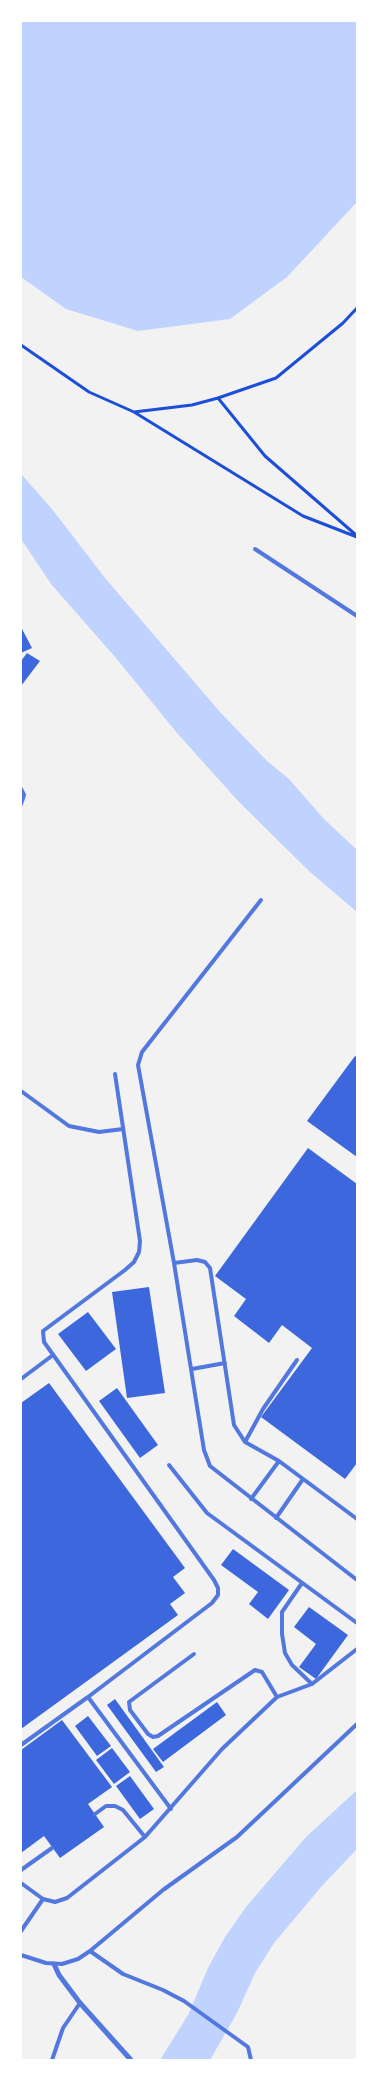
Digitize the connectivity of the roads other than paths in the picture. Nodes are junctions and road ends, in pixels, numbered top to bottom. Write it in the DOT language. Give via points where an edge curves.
graph roads {
  1 [pos="255,550"];
  2 [pos="357,616"];
  3 [pos="21,789"];
  4 [pos="21,804"];
  5 [pos="261,900"];
  6 [pos="115,1074"];
  7 [pos="21,1091"];
  8 [pos="123,1129"];
  9 [pos="174,1263"];
  10 [pos="54,1355"];
  11 [pos="297,1360"];
  12 [pos="225,1363"];
  13 [pos="192,1369"];
  14 [pos="21,1379"];
  15 [pos="244,1442"];
  16 [pos="279,1461"];
  17 [pos="169,1464"];
  18 [pos="303,1479"];
  19 [pos="250,1499"];
  20 [pos="276,1518"];
  21 [pos="357,1519"];
  22 [pos="357,1580"];
  23 [pos="302,1583"];
  24 [pos="357,1624"];
  25 [pos="357,1649"];
  26 [pos="194,1654"];
  27 [pos="312,1684"];
  28 [pos="88,1697"];
  29 [pos="277,1697"];
  30 [pos="357,1724"];
  31 [pos="21,1745"];
  32 [pos="171,1809"];
  33 [pos="95,1814"];
  34 [pos="145,1837"];
  35 [pos="52,1848"];
  36 [pos="21,1870"];
  37 [pos="21,1883"];
  38 [pos="43,1899"];
  39 [pos="21,1931"];
  40 [pos="90,1951"];
  41 [pos="21,1955"];
  42 [pos="54,1964"];
  43 [pos="80,2003"];
  44 [pos="130,2059"];
  45 [pos="52,2060"];
  46 [pos="252,2060"];
  1 -- 2 [label="lane"];
  3 -- 4 [label="lane" via="24,794"];
  5 -- 9 [label="lane" via="142,1052 138,1065"];
  6 -- 8 [label="lane"];
  7 -- 8 [label="lane" via="69,1126 99,1132"];
  8 -- 10 [label="lane" via="139,1252 125,1270 43,1331 44,1342"];
  9 -- 12 [label="lane" via="197,1260 210,1268"];
  9 -- 13 [label="lane"];
  10 -- 14 [label="lane"];
  10 -- 28 [label="lane" via="218,1588 218,1595 212,1603"];
  11 -- 15 [label="lane"];
  12 -- 13 [label="lane"];
  12 -- 15 [label="lane" via="234,1425"];
  13 -- 19 [label="lane" via="204,1450 210,1466"];
  15 -- 16 [label="lane"];
  16 -- 18 [label="lane"];
  16 -- 19 [label="lane"];
  17 -- 23 [label="lane" via="207,1513"];
  18 -- 20 [label="lane"];
  18 -- 21 [label="lane"];
  19 -- 20 [label="lane"];
  20 -- 22 [label="lane"];
  23 -- 24 [label="lane"];
  23 -- 27 [label="lane" via="282,1612 282,1634 285,1652 292,1665"];
  25 -- 27 [label="lane"];
  26 -- 29 [label="lane" via="129,1702 130,1710 153,1737 255,1670 262,1672"];
  27 -- 29 [label="lane"];
  28 -- 31 [label="lane"];
  28 -- 32 [label="lane"];
  29 -- 32 [label="lane" via="222,1749"];
  30 -- 40 [label="lane" via="237,1837 163,1890"];
  32 -- 34 [label="lane"];
  33 -- 34 [label="lane" via="106,1806 124,1810"];
  34 -- 38 [label="lane" via="67,1898 55,1902"];
  35 -- 36 [label="lane"];
  37 -- 38 [label="lane"];
  38 -- 39 [label="lane"];
  40 -- 42 [label="lane" via="78,1959"];
  40 -- 46 [label="lane" via="123,1974 184,2001 248,2047"];
  41 -- 42 [label="lane"];
  42 -- 43 [label="street"];
  43 -- 44 [label="street"];
  43 -- 45 [label="lane" via="64,2028"];
}
